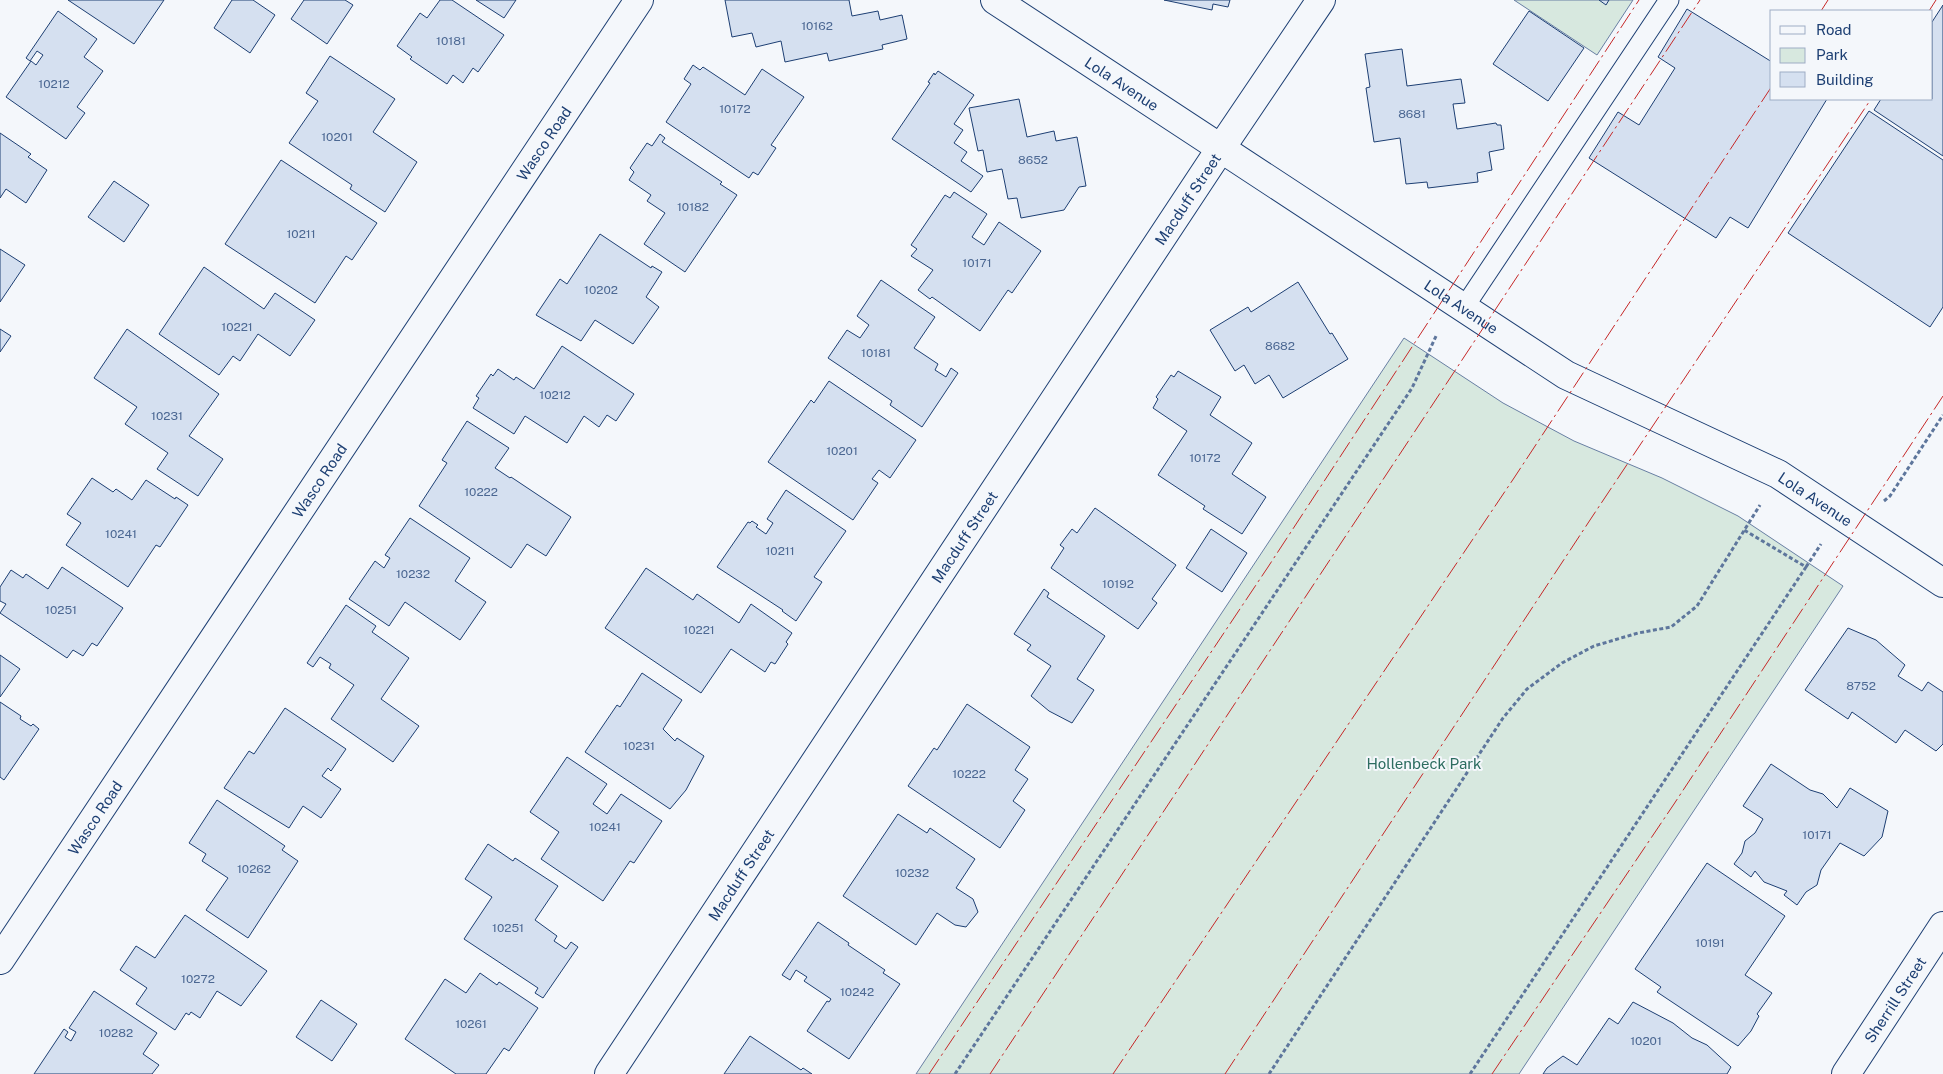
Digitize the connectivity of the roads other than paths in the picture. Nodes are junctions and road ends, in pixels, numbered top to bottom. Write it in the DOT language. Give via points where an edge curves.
graph roads {
  1 [pos="639,0"];
  2 [pos="995,0"];
  3 [pos="1321,0"];
  4 [pos="1669,0"];
  5 [pos="1221,148"];
  6 [pos="1458,305"];
  7 [pos="1943,583"];
  8 [pos="1943,926"];
  9 [pos="0,960"];
  10 [pos="609,1074"];
  11 [pos="1846,1074"];
  1 -- 9 [label="street, Wasco Road"];
  2 -- 5 [label="street, Lola Avenue"];
  3 -- 5 [label="street, Macduff Street"];
  4 -- 6 [label="lane"];
  5 -- 6 [label="street, Lola Avenue"];
  5 -- 10 [label="street, Macduff Street"];
  6 -- 7 [label="street, Lola Avenue" via="1566,375 1778,474"];
  8 -- 11 [label="street, Sherrill Street"];
}
